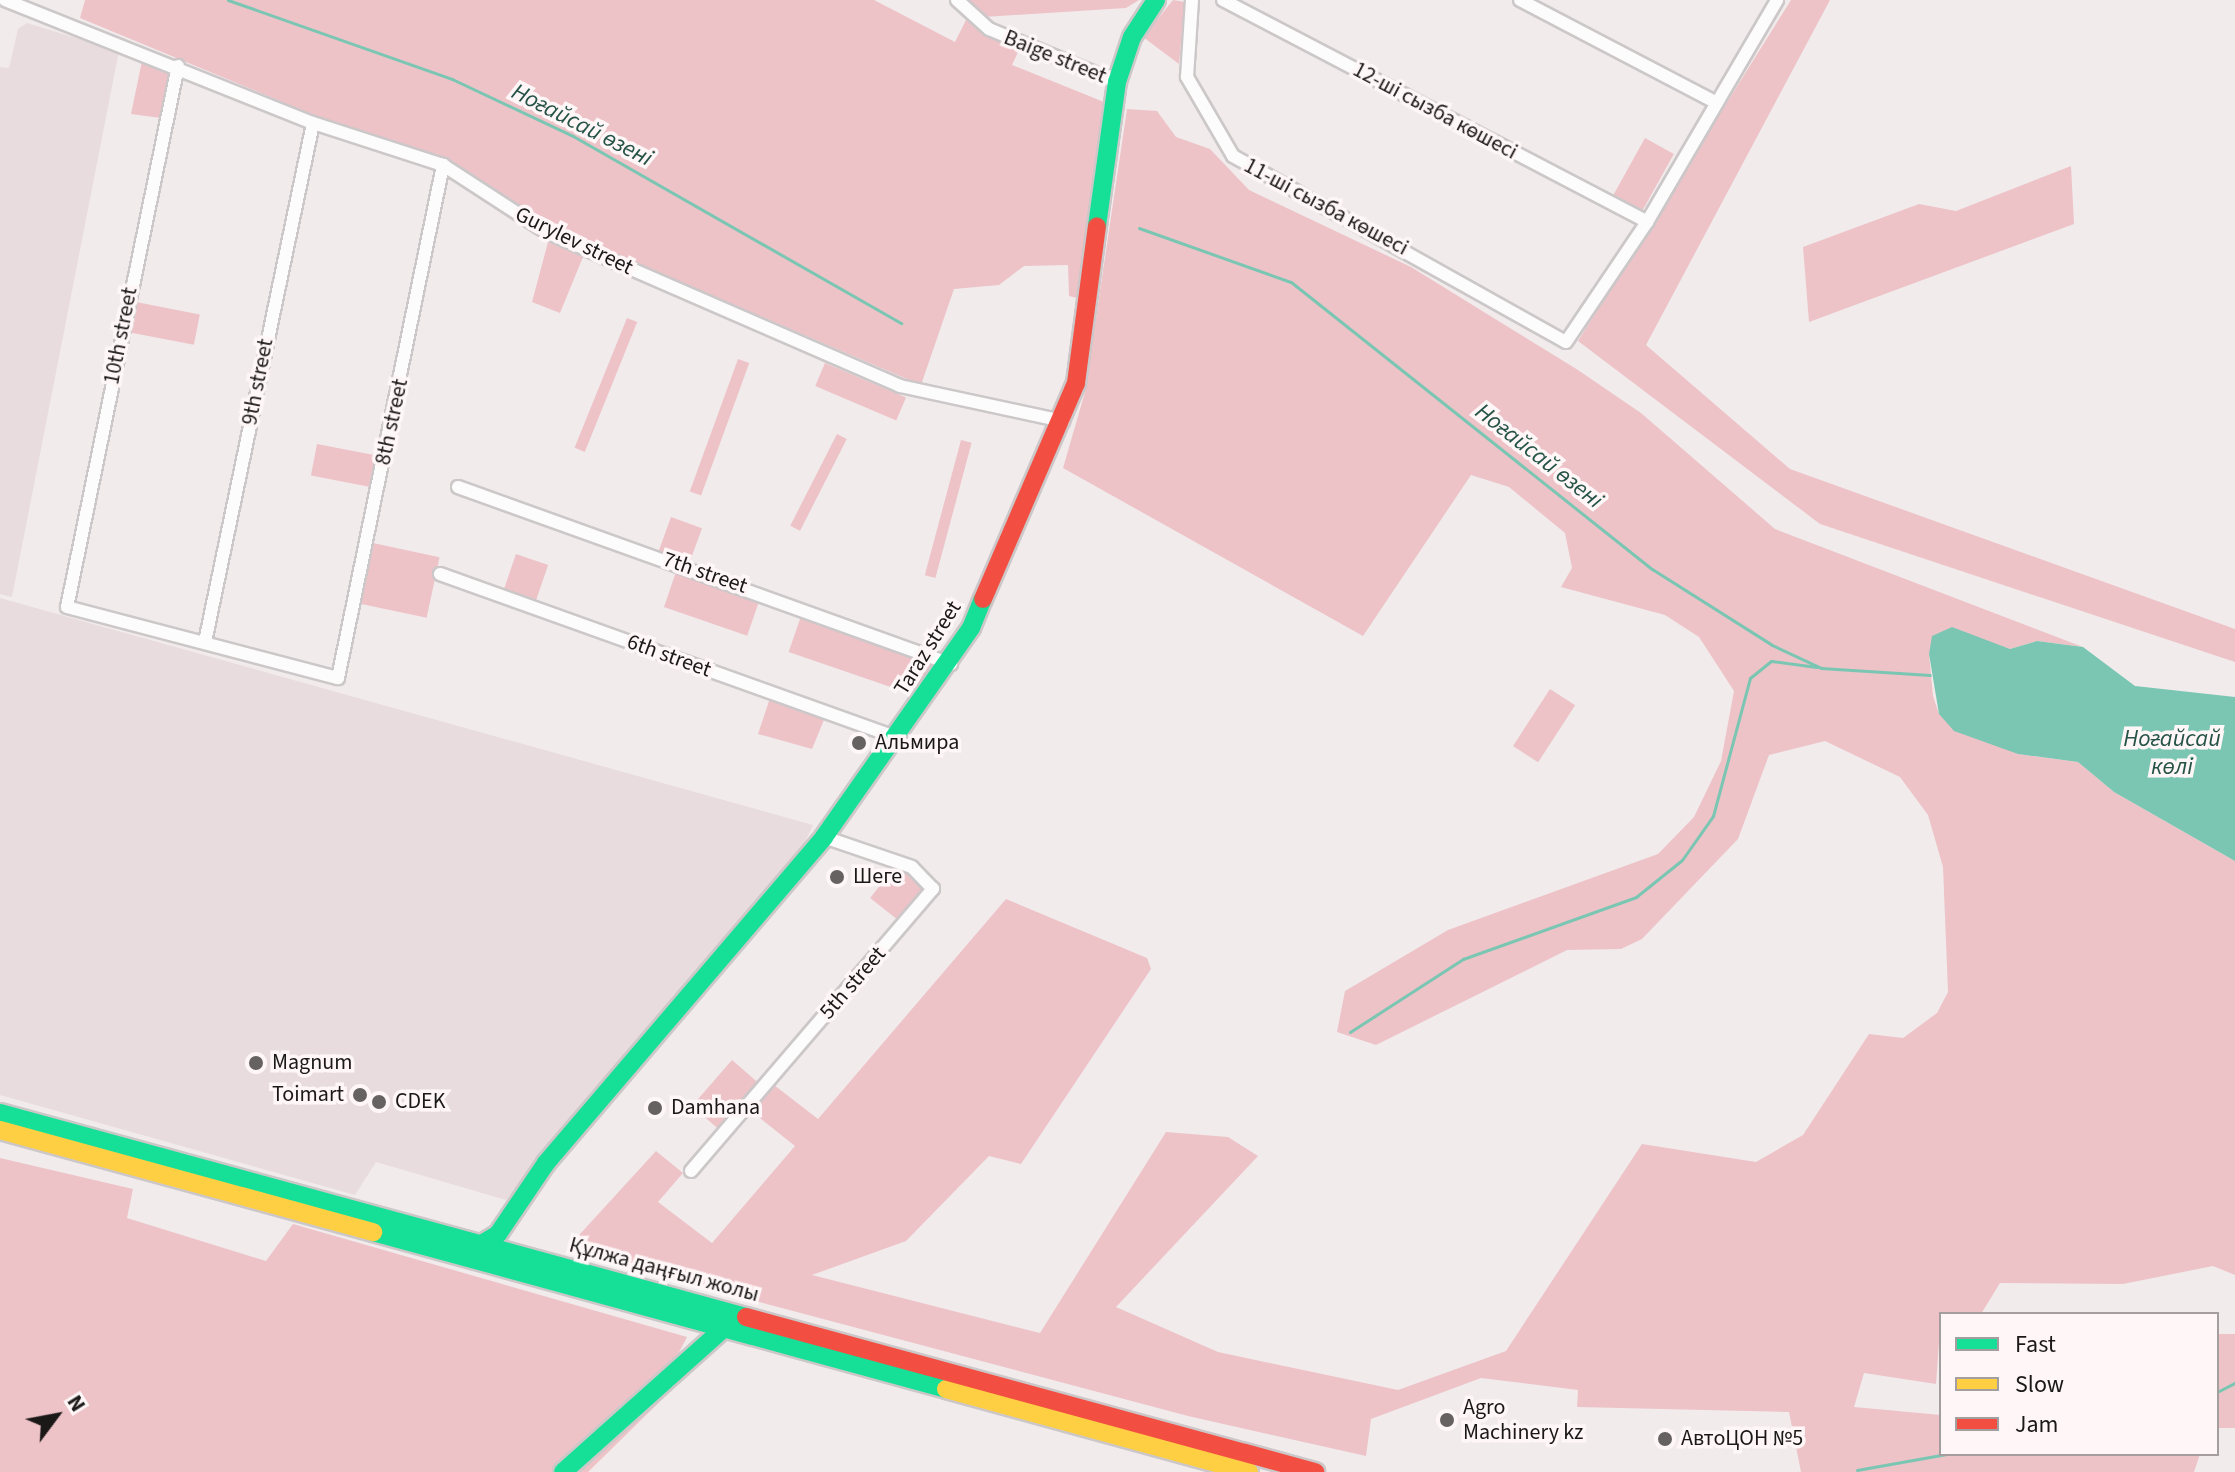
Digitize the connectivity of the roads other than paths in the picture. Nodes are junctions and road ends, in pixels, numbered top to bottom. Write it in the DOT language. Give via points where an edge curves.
graph roads {
  1 [pos="5,0"];
  2 [pos="957,0"];
  3 [pos="1156,0"];
  4 [pos="1192,0"];
  5 [pos="1223,0"];
  6 [pos="1520,0"];
  7 [pos="1777,0"];
  8 [pos="178,66"];
  9 [pos="1117,82"];
  10 [pos="1717,103"];
  11 [pos="313,123"];
  12 [pos="443,165"];
  13 [pos="1647,222"];
  14 [pos="1063,421"];
  15 [pos="458,487"];
  16 [pos="440,574"];
  17 [pos="205,642"];
  18 [pos="951,664"];
  19 [pos="898,738"];
  20 [pos="824,837"];
  21 [pos="0,1113"];
  22 [pos="0,1130"];
  23 [pos="691,1171"];
  24 [pos="513,1211"];
  25 [pos="480,1245"];
  26 [pos="534,1260"];
  27 [pos="723,1329"];
  28 [pos="563,1472"];
  29 [pos="1249,1472"];
  30 [pos="1315,1472"];
  1 -- 8 [label="street, Gurylev street"];
  2 -- 9 [label="street, Baige street" via="989,29"];
  3 -- 9 [label="main road, Taraz street" via="1132,37"];
  4 -- 13 [label="street, 11-ші сызба көшесі" via="1187,77 1233,156 1566,342"];
  5 -- 13 [label="street, 12-ші сызба көшесі"];
  6 -- 10 [label="street"];
  7 -- 10 [label="street"];
  8 -- 11 [label="street, Gurylev street"];
  8 -- 17 [label="street, 10th street" via="67,607"];
  9 -- 14 [label="main road, Taraz street" via="1086,334"];
  10 -- 13 [label="street"];
  11 -- 12 [label="street, Gurylev street"];
  11 -- 17 [label="street, 9th street"];
  12 -- 14 [label="street, Gurylev street" via="546,232 900,386"];
  12 -- 17 [label="street, 8th street" via="338,678"];
  14 -- 18 [label="main road, Taraz street"];
  15 -- 18 [label="street, 7th street"];
  16 -- 19 [label="street, 6th street"];
  18 -- 19 [label="main road, Taraz street"];
  19 -- 20 [label="main road, Taraz street"];
  20 -- 23 [label="street, 5th street" via="912,867 933,889"];
  20 -- 24 [label="main road, Taraz street"];
  21 -- 25 [label="main road, Құлжа даңғыл жолы"];
  22 -- 27 [label="main road, Құлжа даңғыл жолы"];
  24 -- 25 [label="main road, Taraz street"];
  24 -- 26 [label="main road" via="512,1244"];
  25 -- 26 [label="main road, Құлжа даңғыл жолы"];
  26 -- 30 [label="main road, Құлжа даңғыл жолы"];
  27 -- 28 [label="main road"];
  27 -- 29 [label="main road, Құлжа даңғыл жолы"];
}
